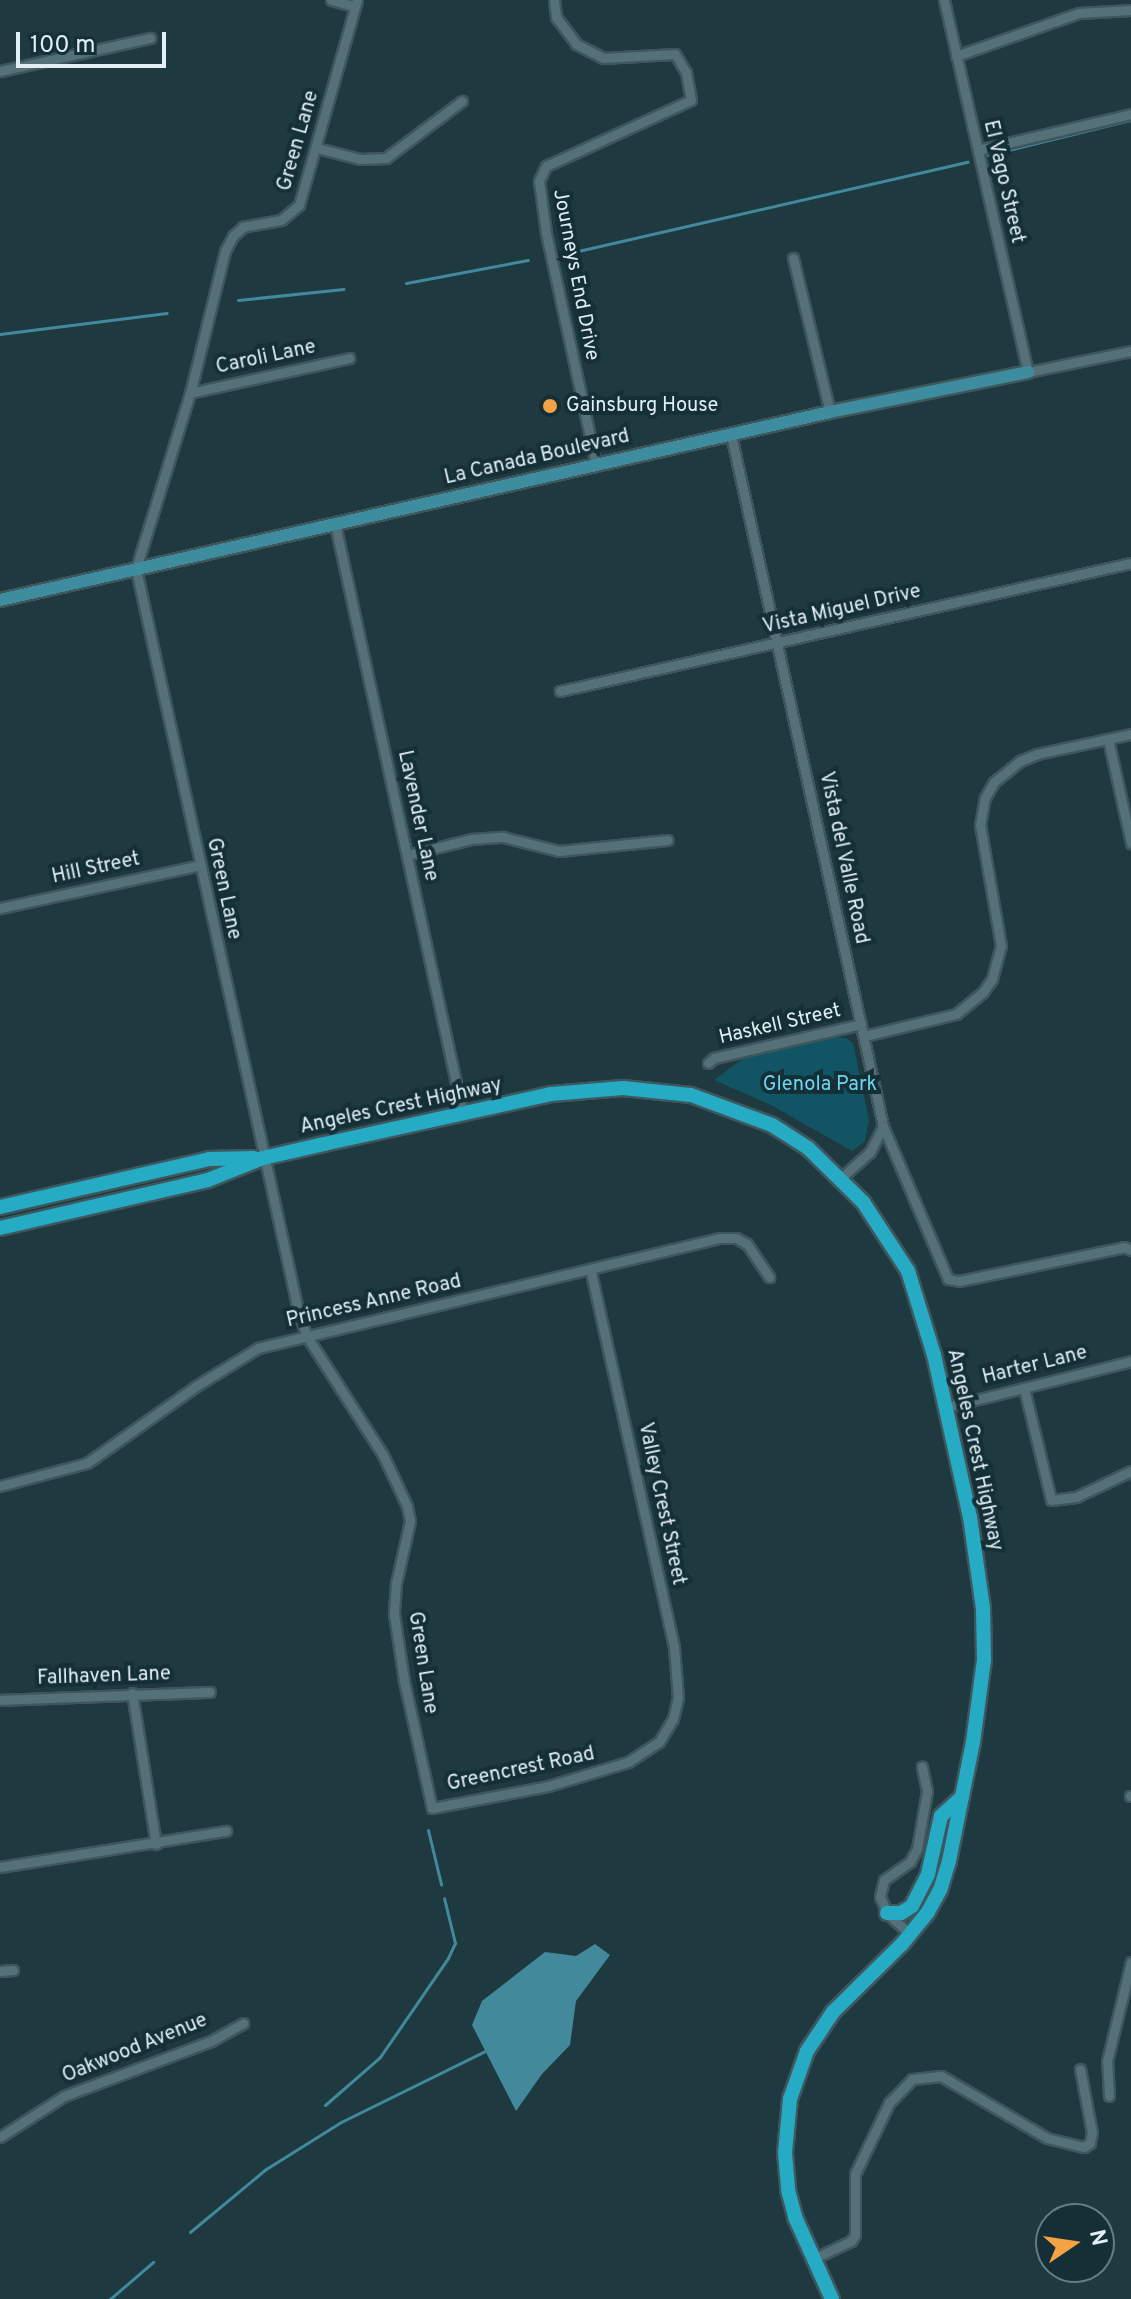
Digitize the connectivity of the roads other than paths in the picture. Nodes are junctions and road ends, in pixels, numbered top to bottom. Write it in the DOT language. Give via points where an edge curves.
graph roads {
  1 [pos="331,0"];
  2 [pos="554,0"];
  3 [pos="944,0"];
  4 [pos="356,3"];
  5 [pos="1131,10"];
  6 [pos="150,38"];
  7 [pos="956,56"];
  8 [pos="0,71"];
  9 [pos="462,101"];
  10 [pos="1131,114"];
  11 [pos="317,148"];
  12 [pos="978,150"];
  13 [pos="793,258"];
  14 [pos="1131,351"];
  15 [pos="349,358"];
  16 [pos="1028,372"];
  17 [pos="190,393"];
  18 [pos="830,412"];
  19 [pos="731,435"];
  20 [pos="596,465"];
  21 [pos="335,524"];
  22 [pos="1131,563"];
  23 [pos="136,569"];
  24 [pos="0,600"];
  25 [pos="777,644"];
  26 [pos="560,691"];
  27 [pos="1131,734"];
  28 [pos="1108,739"];
  29 [pos="667,840"];
  30 [pos="1131,843"];
  31 [pos="407,855"];
  32 [pos="200,865"];
  33 [pos="0,908"];
  34 [pos="861,1024"];
  35 [pos="864,1036"];
  36 [pos="708,1063"];
  37 [pos="463,1115"];
  38 [pos="883,1126"];
  39 [pos="263,1158"];
  40 [pos="841,1178"];
  41 [pos="0,1207"];
  42 [pos="0,1228"];
  43 [pos="1131,1250"];
  44 [pos="591,1272"];
  45 [pos="769,1277"];
  46 [pos="306,1335"];
  47 [pos="1131,1361"];
  48 [pos="1024,1388"];
  49 [pos="947,1407"];
  50 [pos="1131,1471"];
  51 [pos="0,1486"];
  52 [pos="210,1692"];
  53 [pos="132,1693"];
  54 [pos="0,1700"];
  55 [pos="659,1742"];
  56 [pos="922,1767"];
  57 [pos="962,1796"];
  58 [pos="432,1808"];
  59 [pos="226,1831"];
  60 [pos="156,1844"];
  61 [pos="0,1867"];
  62 [pos="887,1913"];
  63 [pos="910,1934"];
  64 [pos="1131,1962"];
  65 [pos="13,1970"];
  66 [pos="0,1971"];
  67 [pos="243,2023"];
  68 [pos="1080,2069"];
  69 [pos="1109,2096"];
  70 [pos="0,2137"];
  71 [pos="813,2259"];
  72 [pos="832,2299"];
  1 -- 4 [label="street, Green Lane"];
  2 -- 20 [label="street, Journeys End Drive" via="556,17 576,44 603,58 675,54 686,72 691,100 546,166 539,181"];
  3 -- 7 [label="street, El Vago Street"];
  4 -- 11 [label="street, Green Lane"];
  5 -- 7 [label="street" via="1079,13"];
  6 -- 8 [label="street"];
  7 -- 12 [label="street, El Vago Street"];
  9 -- 11 [label="street" via="386,158 360,159"];
  10 -- 12 [label="street"];
  11 -- 17 [label="street, Green Lane" via="295,211 281,220 243,227 225,251"];
  12 -- 16 [label="street, El Vago Street"];
  13 -- 18 [label="street"];
  14 -- 16 [label="street, La Canada Boulevard"];
  15 -- 17 [label="street, Caroli Lane"];
  16 -- 18 [label="street, La Canada Boulevard"];
  17 -- 23 [label="street, Green Lane"];
  18 -- 19 [label="street, La Canada Boulevard"];
  19 -- 20 [label="street, La Canada Boulevard"];
  19 -- 25 [label="street, Vista del Valle Road"];
  20 -- 21 [label="street, La Canada Boulevard"];
  21 -- 23 [label="street, La Canada Boulevard"];
  21 -- 31 [label="street, Lavender Lane"];
  22 -- 25 [label="street, Vista Miguel Drive"];
  23 -- 24 [label="street, La Canada Boulevard"];
  23 -- 32 [label="street, Green Lane"];
  25 -- 26 [label="street, Vista Miguel Drive"];
  25 -- 34 [label="street, Vista del Valle Road"];
  27 -- 28 [label="street, Haskell Street"];
  28 -- 30 [label="street"];
  28 -- 35 [label="street, Haskell Street" via="1020,761 994,782 985,798 982,848 1001,946 983,992 956,1014"];
  29 -- 31 [label="street" via="559,851 503,837"];
  31 -- 37 [label="street, Lavender Lane"];
  32 -- 33 [label="street, Hill Street"];
  32 -- 39 [label="street, Green Lane"];
  34 -- 35 [label="street, Vista del Valle Road"];
  34 -- 36 [label="street, Haskell Street"];
  35 -- 38 [label="street, Vista del Valle Road"];
  37 -- 39 [label="main road, Angeles Crest Highway"];
  37 -- 40 [label="main road, Angeles Crest Highway" via="570,1091 623,1088 691,1095 772,1125"];
  38 -- 40 [label="street" via="870,1152"];
  38 -- 43 [label="street, Vista del Valle Road" via="948,1279 1124,1247"];
  39 -- 41 [label="main road, Angeles Crest Highway" via="209,1159"];
  39 -- 42 [label="main road, Angeles Crest Highway" via="208,1180"];
  39 -- 46 [label="street, Green Lane"];
  40 -- 49 [label="main road, Angeles Crest Highway" via="880,1225 908,1271"];
  44 -- 45 [label="street, Princess Anne Road" via="624,1260 736,1238 756,1253"];
  44 -- 46 [label="street, Princess Anne Road"];
  44 -- 55 [label="street, Valley Crest Street" via="678,1676 673,1719"];
  46 -- 51 [label="street, Princess Anne Road" via="245,1353 87,1463"];
  46 -- 58 [label="street, Green Lane" via="388,1464 407,1506 410,1521 394,1614"];
  47 -- 48 [label="street, Harter Lane"];
  48 -- 49 [label="street, Harter Lane"];
  48 -- 50 [label="street" via="1051,1500 1076,1497"];
  49 -- 57 [label="main road, Angeles Crest Highway" via="979,1573 984,1642"];
  52 -- 53 [label="street, Fallhaven Lane"];
  53 -- 54 [label="street, Fallhaven Lane"];
  53 -- 60 [label="street"];
  55 -- 58 [label="street, Greencrest Road" via="608,1769"];
  56 -- 62 [label="street" via="927,1791 917,1849 910,1862 884,1880 880,1897"];
  57 -- 62 [label="main road" via="941,1816 928,1874 912,1906"];
  57 -- 63 [label="main road, Angeles Crest Highway" via="940,1890"];
  59 -- 60 [label="street"];
  60 -- 61 [label="street"];
  62 -- 63 [label="street"];
  63 -- 71 [label="main road, Angeles Crest Highway" via="833,2012 795,2081 787,2116 785,2172 795,2217"];
  64 -- 69 [label="street" via="1107,2061"];
  65 -- 66 [label="street"];
  67 -- 70 [label="street, Oakwood Avenue" via="211,2041 64,2096"];
  68 -- 71 [label="street" via="1092,2139 1084,2147 1047,2138 941,2076 912,2079 889,2103 855,2174 855,2235"];
  71 -- 72 [label="main road, Angeles Crest Highway"];
}
